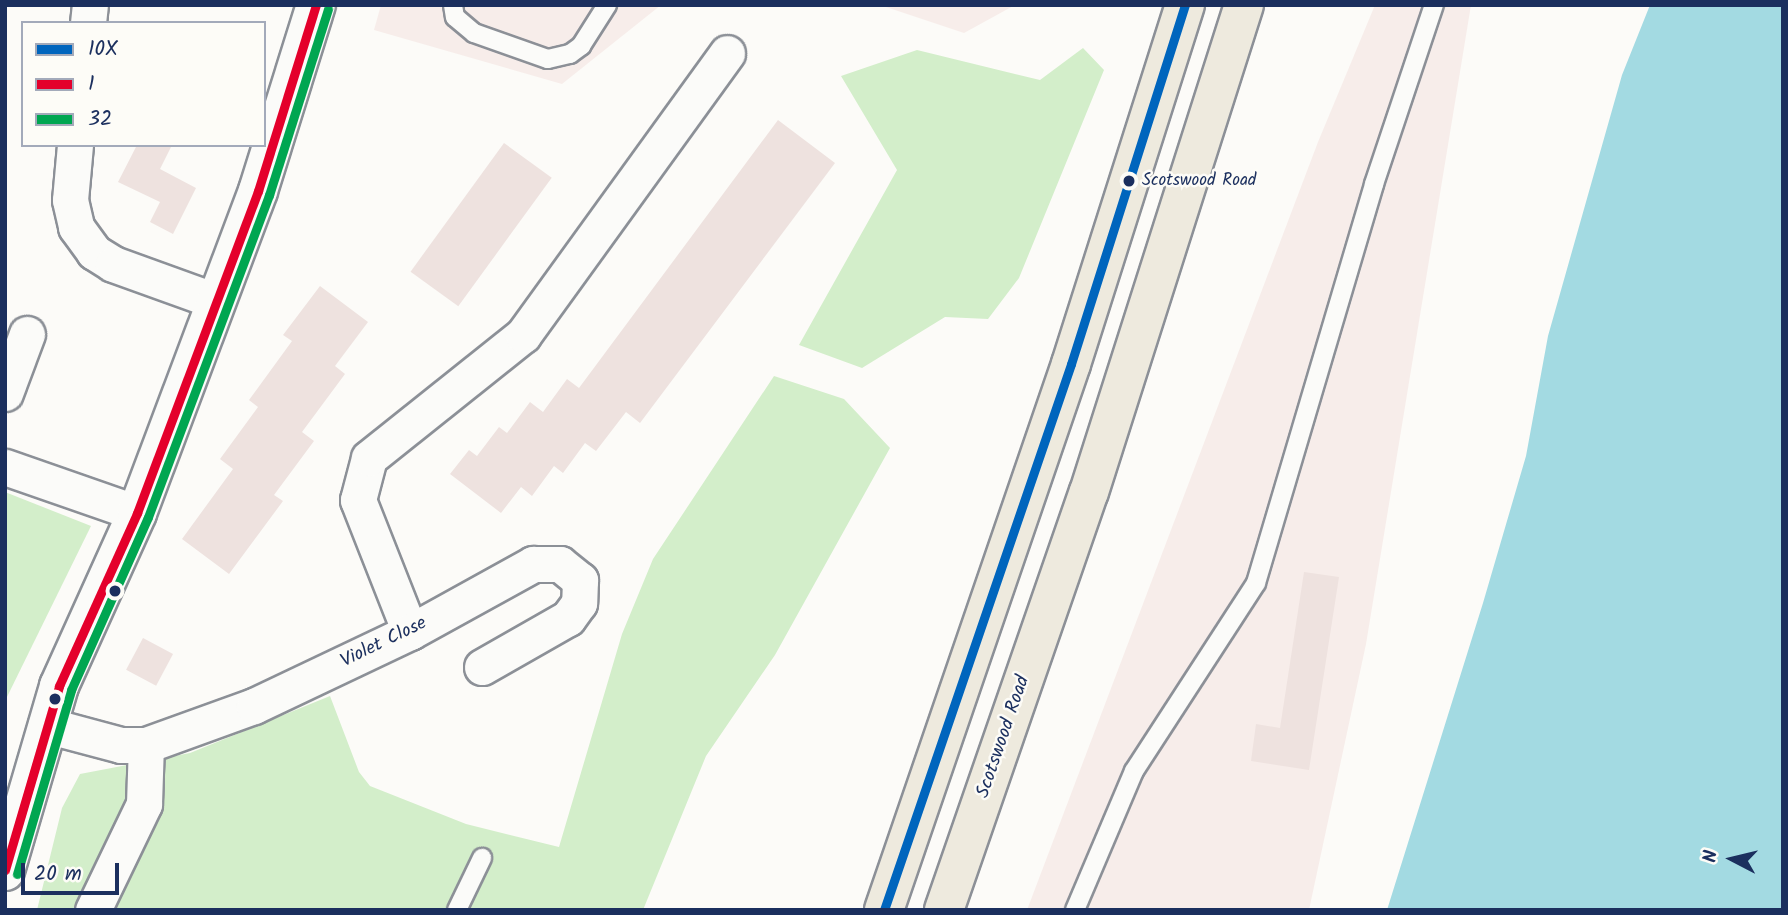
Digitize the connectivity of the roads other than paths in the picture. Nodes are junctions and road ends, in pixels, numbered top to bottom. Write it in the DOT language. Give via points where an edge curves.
graph roads {
  1 [pos="316,5"];
  2 [pos="453,5"];
  3 [pos="607,5"];
  4 [pos="1185,5"];
  5 [pos="1244,5"];
  6 [pos="1434,5"];
  7 [pos="727,53"];
  8 [pos="75,147"];
  9 [pos="216,301"];
  10 [pos="27,334"];
  11 [pos="5,393"];
  12 [pos="5,467"];
  13 [pos="136,513"];
  14 [pos="410,632"];
  15 [pos="482,667"];
  16 [pos="46,725"];
  17 [pos="146,745"];
  18 [pos="482,858"];
  19 [pos="5,872"];
  20 [pos="93,910"];
  21 [pos="457,910"];
  22 [pos="884,910"];
  23 [pos="944,910"];
  24 [pos="1074,910"];
  1 -- 9 [label="street" via="258,191"];
  2 -- 3 [label="lane" via="455,17 474,33 548,59 581,46"];
  4 -- 22 [label="main road" via="1072,365"];
  5 -- 23 [label="main road, Scotswood Road" via="1089,492"];
  6 -- 24 [label="lane" via="1374,184 1256,583 1133,771"];
  7 -- 14 [label="street" via="523,335 369,458 358,500"];
  8 -- 9 [label="street" via="70,200 76,227 94,251 113,264"];
  9 -- 13 [label="street"];
  10 -- 11 [label="street"];
  12 -- 13 [label="street"];
  13 -- 16 [label="street" via="76,642"];
  14 -- 15 [label="street, Violet Close" via="533,564 561,564 580,580 579,603 568,618"];
  14 -- 17 [label="street, Violet Close" via="254,706"];
  16 -- 17 [label="street, Violet Close" via="121,746"];
  16 -- 19 [label="street"];
  17 -- 20 [label="street" via="144,804"];
  18 -- 21 [label="lane"];
}
